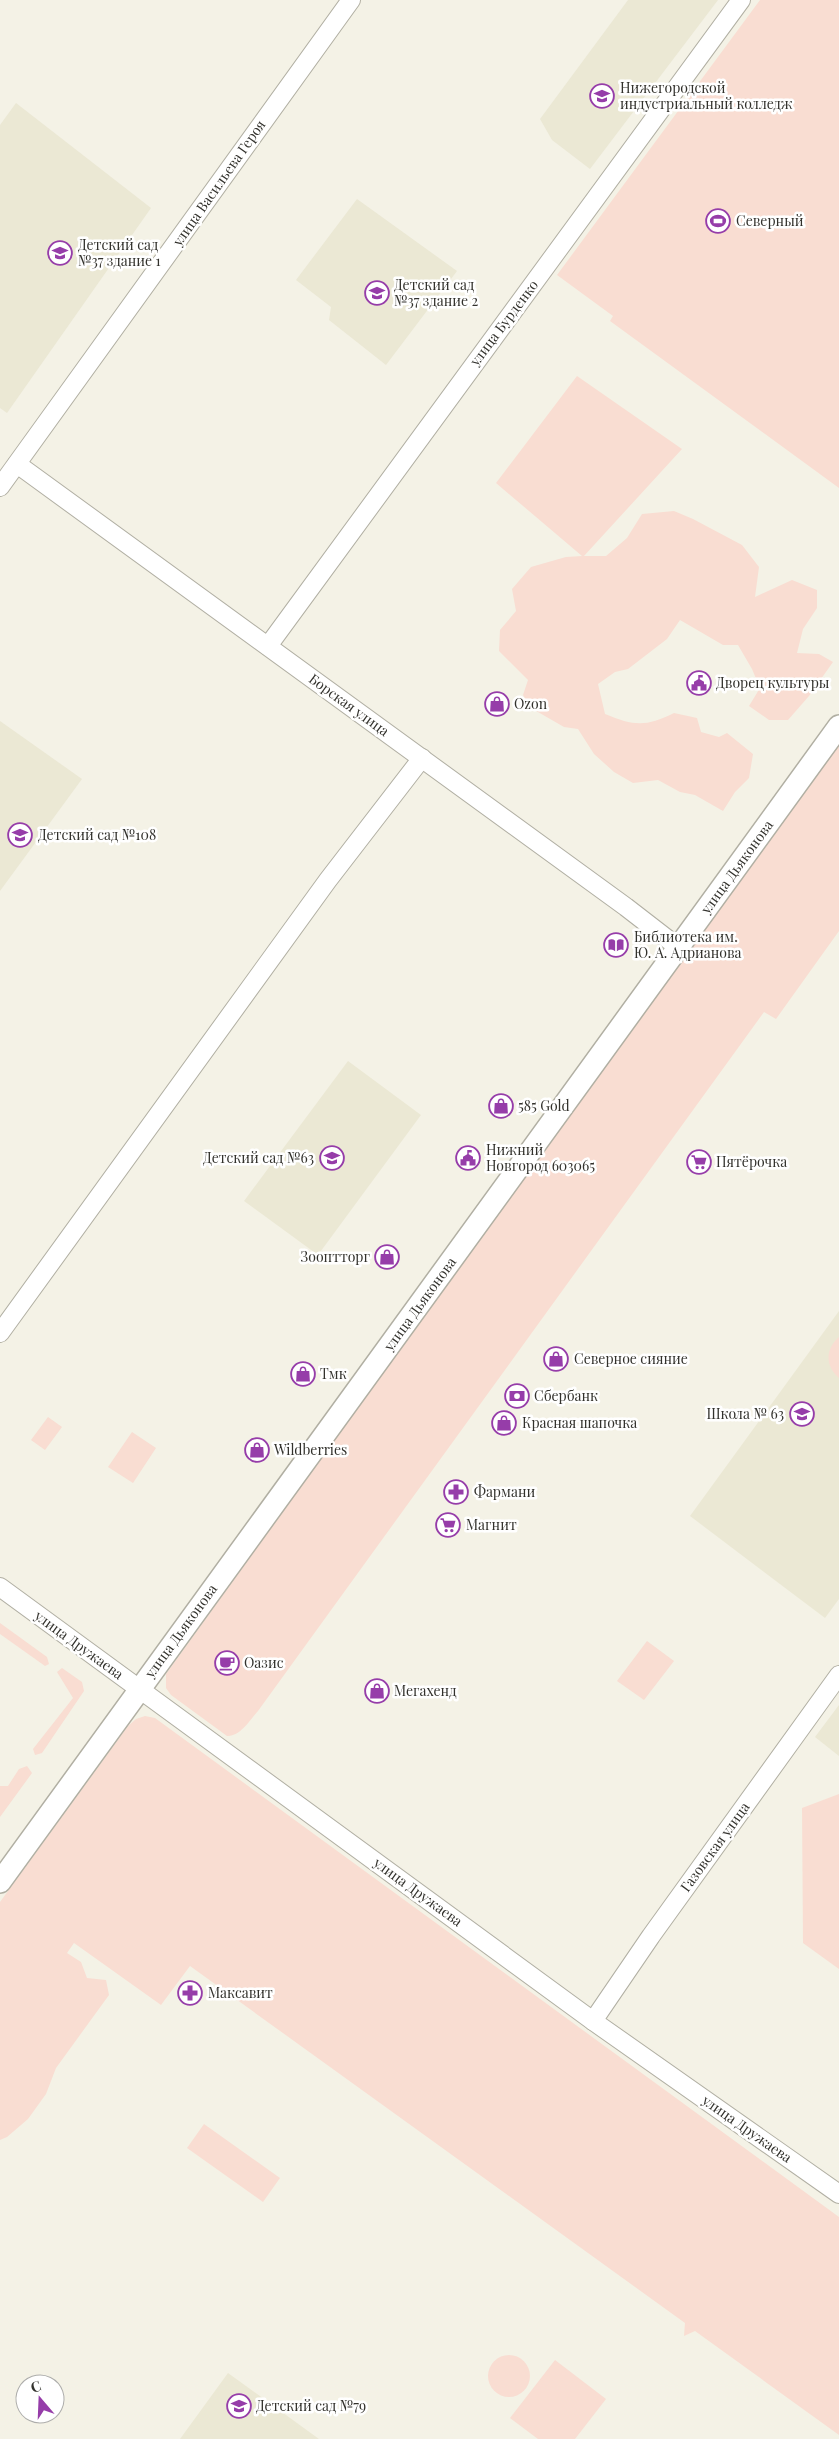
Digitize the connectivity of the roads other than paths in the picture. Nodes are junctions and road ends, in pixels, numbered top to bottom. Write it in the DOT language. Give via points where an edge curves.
graph roads {
  1 [pos="351,0"];
  2 [pos="741,0"];
  3 [pos="18,464"];
  4 [pos="0,487"];
  5 [pos="268,646"];
  6 [pos="839,726"];
  7 [pos="422,758"];
  8 [pos="679,948"];
  9 [pos="0,1332"];
  10 [pos="0,1587"];
  11 [pos="839,1675"];
  12 [pos="140,1689"];
  13 [pos="0,1882"];
  14 [pos="593,2021"];
  15 [pos="838,2191"];
  1 -- 3 [label="street, улица Васильева Героя"];
  2 -- 5 [label="street, улица Бурденко"];
  3 -- 4 [label="street, улица Васильева Героя"];
  3 -- 5 [label="street, Борская улица"];
  5 -- 7 [label="street, Борская улица"];
  6 -- 8 [label="main road, улица Дьяконова"];
  7 -- 8 [label="street, Борская улица"];
  7 -- 9 [label="street" via="328,880"];
  8 -- 12 [label="main road, улица Дьяконова"];
  10 -- 12 [label="street, улица Дружаева"];
  11 -- 14 [label="street, Газовская улица"];
  12 -- 13 [label="main road, улица Дьяконова"];
  12 -- 14 [label="street, улица Дружаева"];
  14 -- 15 [label="street, улица Дружаева"];
}
